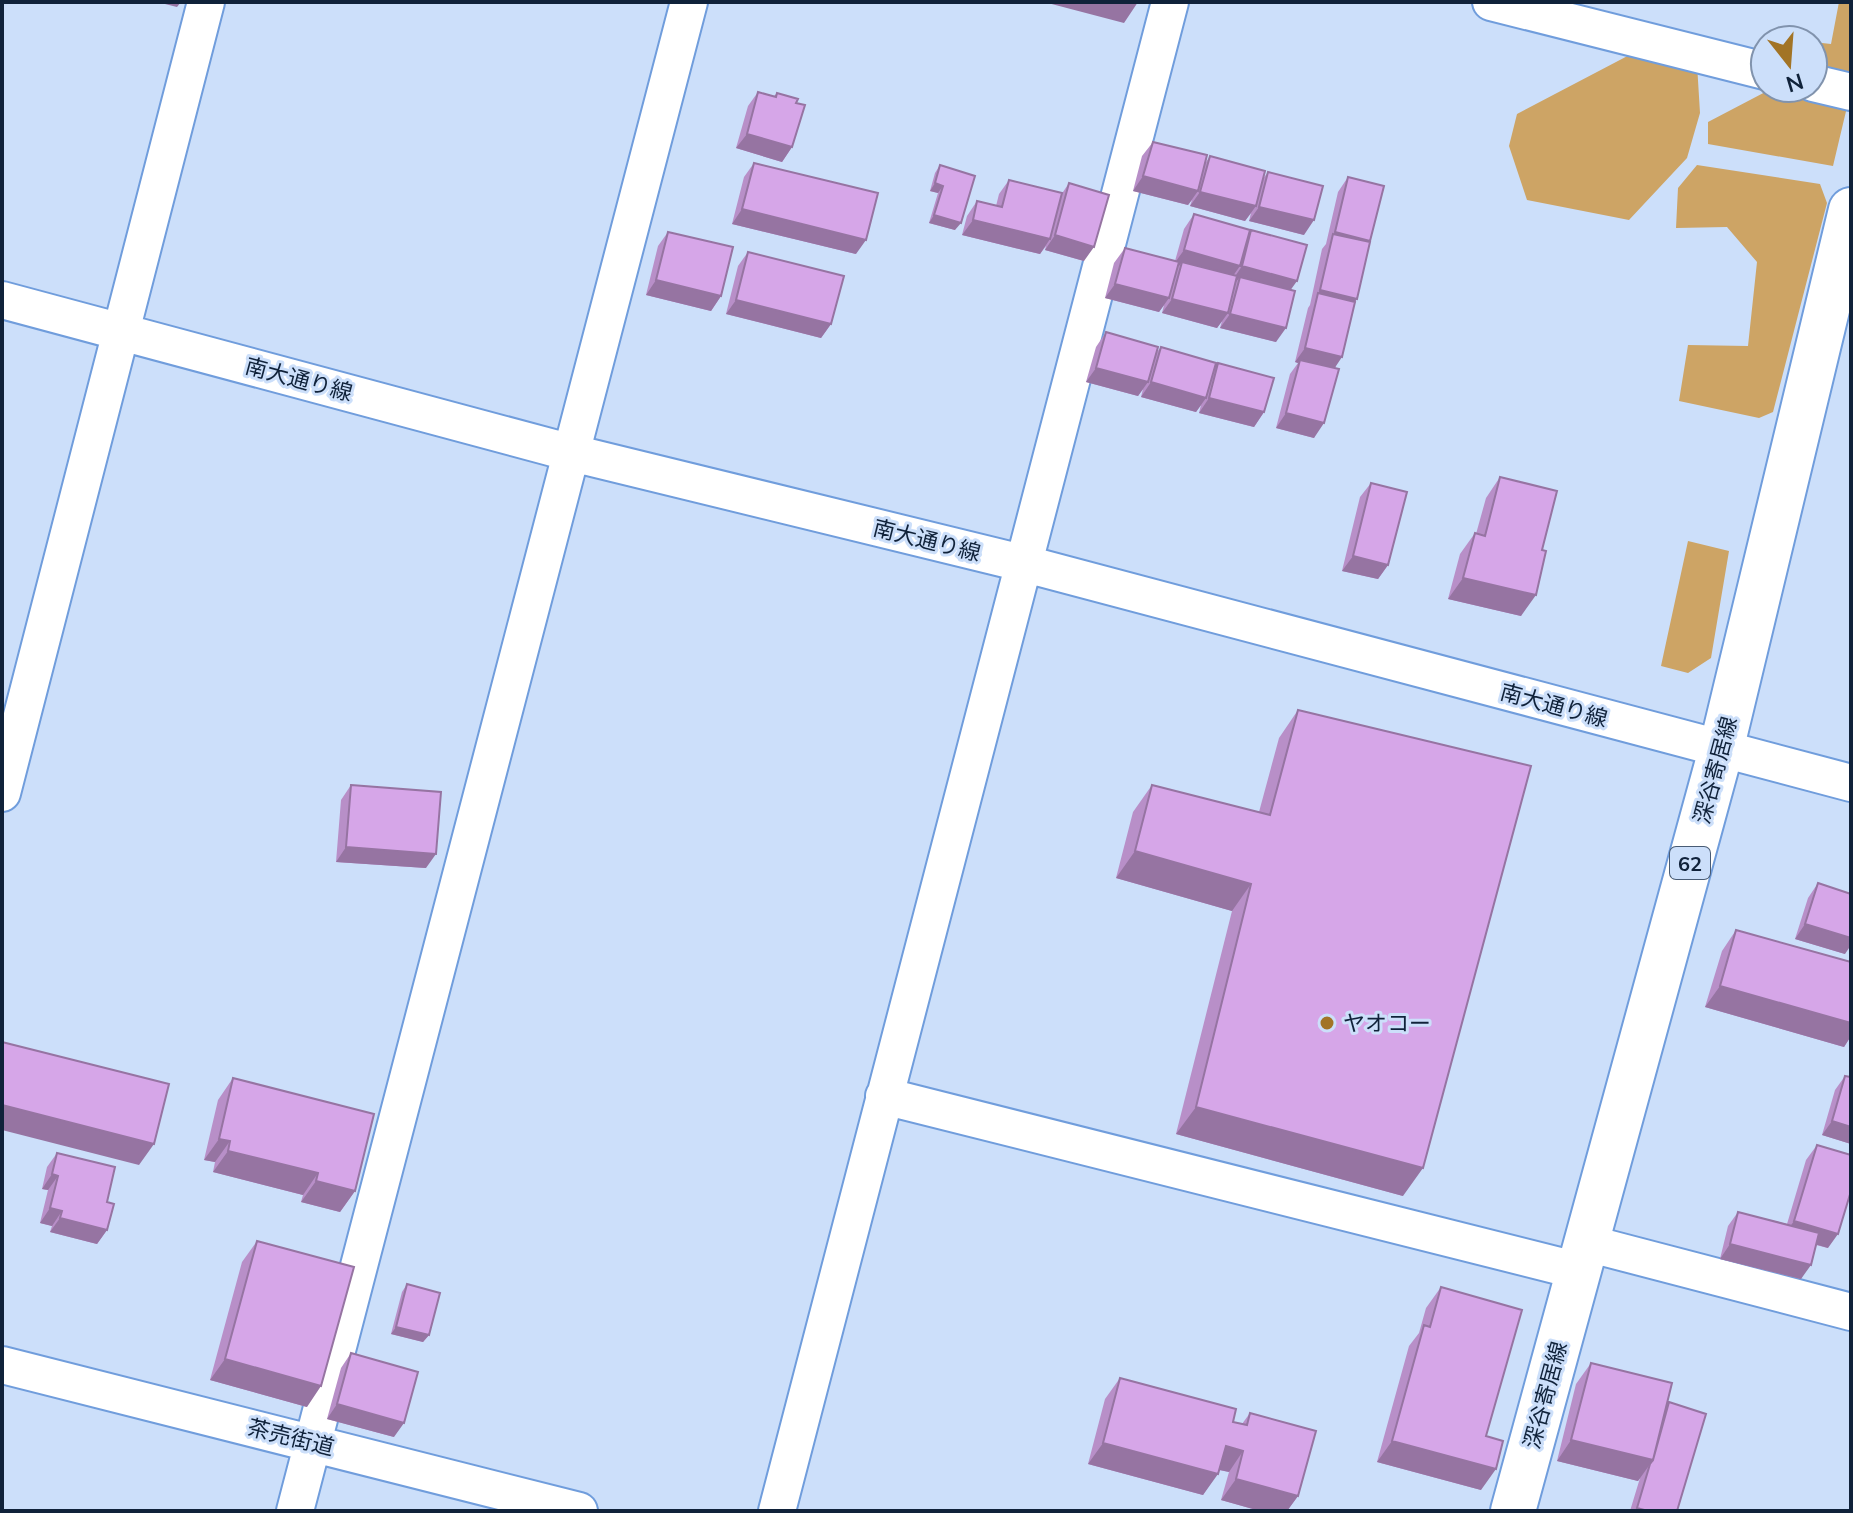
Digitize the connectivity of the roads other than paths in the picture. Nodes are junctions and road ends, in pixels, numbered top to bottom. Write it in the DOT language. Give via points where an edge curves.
graph roads {
  1 [pos="206,2"];
  2 [pos="689,2"];
  3 [pos="1170,2"];
  4 [pos="1491,2"];
  5 [pos="1749,67"];
  6 [pos="1829,87"];
  7 [pos="1851,92"];
  8 [pos="1851,210"];
  9 [pos="2,300"];
  10 [pos="122,331"];
  11 [pos="572,453"];
  12 [pos="1022,563"];
  13 [pos="1721,750"];
  14 [pos="1851,783"];
  15 [pos="2,793"];
  16 [pos="884,1096"];
  17 [pos="1583,1257"];
  18 [pos="1851,1312"];
  19 [pos="2,1365"];
  20 [pos="313,1442"];
  21 [pos="295,1511"];
  22 [pos="579,1511"];
  23 [pos="777,1511"];
  24 [pos="1513,1511"];
  1 -- 10 [label="street"];
  2 -- 11 [label="street"];
  3 -- 12 [label="street"];
  4 -- 5 [label="street"];
  6 -- 7 [label="street"];
  8 -- 13 [label="main road, 深谷寄居線 / 62"];
  9 -- 10 [label="street, 南大通り線"];
  10 -- 11 [label="street, 南大通り線"];
  10 -- 15 [label="street"];
  11 -- 12 [label="street, 南大通り線"];
  11 -- 20 [label="street"];
  12 -- 13 [label="street, 南大通り線"];
  12 -- 16 [label="street"];
  13 -- 14 [label="street, 南大通り線"];
  13 -- 17 [label="main road, 深谷寄居線 / 62"];
  16 -- 17 [label="street"];
  16 -- 23 [label="street"];
  17 -- 18 [label="street"];
  17 -- 24 [label="main road, 深谷寄居線 / 62"];
  19 -- 20 [label="street, 茶売街道"];
  20 -- 21 [label="street"];
  20 -- 22 [label="street, 茶売街道"];
}
